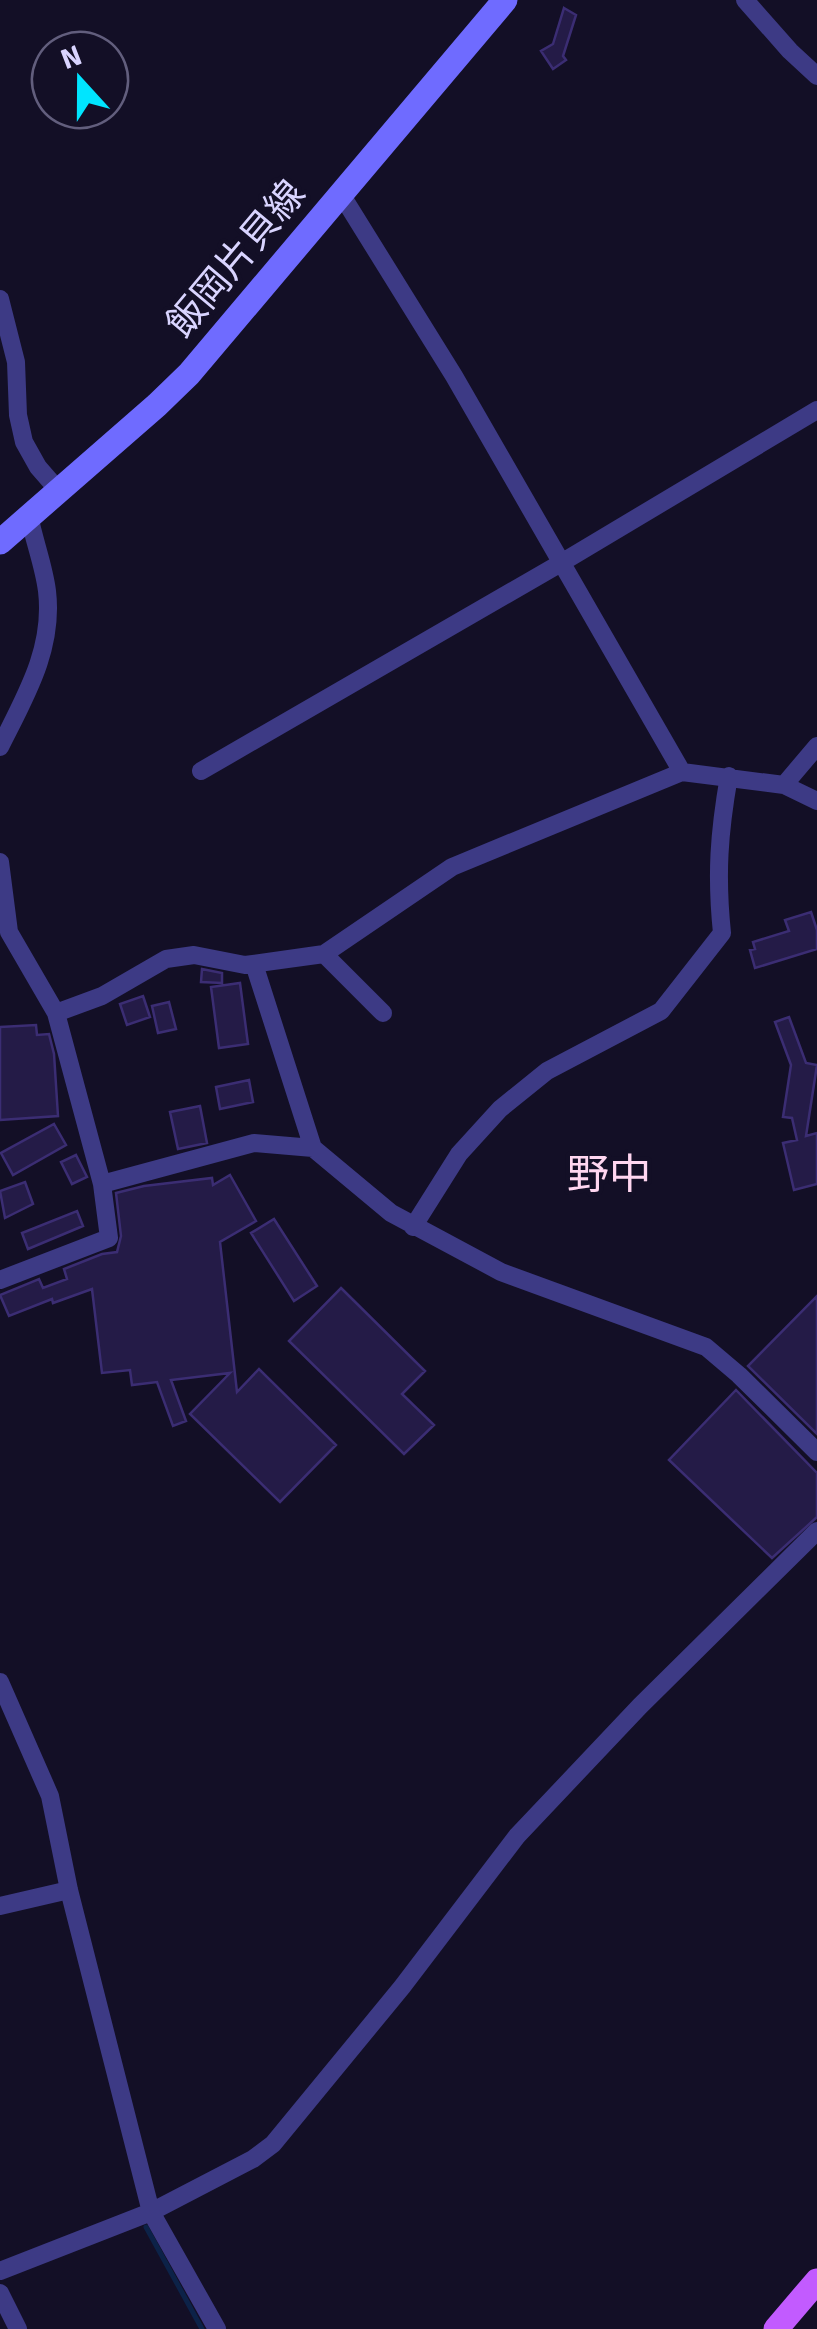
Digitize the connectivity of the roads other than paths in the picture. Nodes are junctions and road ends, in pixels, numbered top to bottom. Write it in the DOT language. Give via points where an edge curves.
graph roads {
  1 [pos="505,0"];
  2 [pos="745,0"];
  3 [pos="817,76"];
  4 [pos="340,194"];
  5 [pos="0,299"];
  6 [pos="817,410"];
  7 [pos="58,490"];
  8 [pos="29,515"];
  9 [pos="0,542"];
  10 [pos="561,563"];
  11 [pos="0,746"];
  12 [pos="817,746"];
  13 [pos="201,770"];
  14 [pos="682,772"];
  15 [pos="729,776"];
  16 [pos="784,785"];
  17 [pos="817,801"];
  18 [pos="0,862"];
  19 [pos="5,932"];
  20 [pos="324,954"];
  21 [pos="254,964"];
  22 [pos="56,1013"];
  23 [pos="383,1013"];
  24 [pos="312,1148"];
  25 [pos="102,1184"];
  26 [pos="413,1227"];
  27 [pos="0,1280"];
  28 [pos="817,1452"];
  29 [pos="817,1531"];
  30 [pos="0,1682"];
  31 [pos="69,1890"];
  32 [pos="0,1906"];
  33 [pos="151,2212"];
  34 [pos="0,2271"];
  35 [pos="817,2281"];
  36 [pos="0,2293"];
  37 [pos="18,2329"];
  38 [pos="217,2329"];
  39 [pos="776,2329"];
  1 -- 4 [label="main road, 飯岡片貝線"];
  2 -- 3 [label="street"];
  4 -- 7 [label="main road, 飯岡片貝線" via="189,374"];
  4 -- 10 [label="street"];
  5 -- 7 [label="street" via="16,362 24,442"];
  6 -- 10 [label="street"];
  7 -- 8 [label="main road, 飯岡片貝線"];
  8 -- 9 [label="main road, 飯岡片貝線"];
  8 -- 11 [label="street" via="47,587 46,644"];
  10 -- 13 [label="street"];
  10 -- 14 [label="street"];
  12 -- 16 [label="street"];
  14 -- 15 [label="street"];
  14 -- 20 [label="street" via="452,867"];
  15 -- 16 [label="street"];
  15 -- 26 [label="street" via="718,838 722,933 660,1011 547,1072 500,1109 459,1154"];
  16 -- 17 [label="street"];
  18 -- 19 [label="street"];
  19 -- 22 [label="street"];
  20 -- 21 [label="street"];
  20 -- 23 [label="street"];
  21 -- 22 [label="street" via="194,955 166,959 102,996"];
  21 -- 24 [label="street"];
  22 -- 25 [label="street"];
  24 -- 25 [label="street" via="254,1143"];
  24 -- 26 [label="street"];
  25 -- 27 [label="street" via="109,1238"];
  26 -- 28 [label="street" via="501,1272 706,1347"];
  29 -- 33 [label="street" via="518,1836 274,2144"];
  30 -- 31 [label="street" via="50,1796"];
  31 -- 32 [label="street"];
  31 -- 33 [label="street"];
  33 -- 34 [label="street"];
  33 -- 38 [label="street"];
  35 -- 39 [label="main road"];
  36 -- 37 [label="street"];
}
